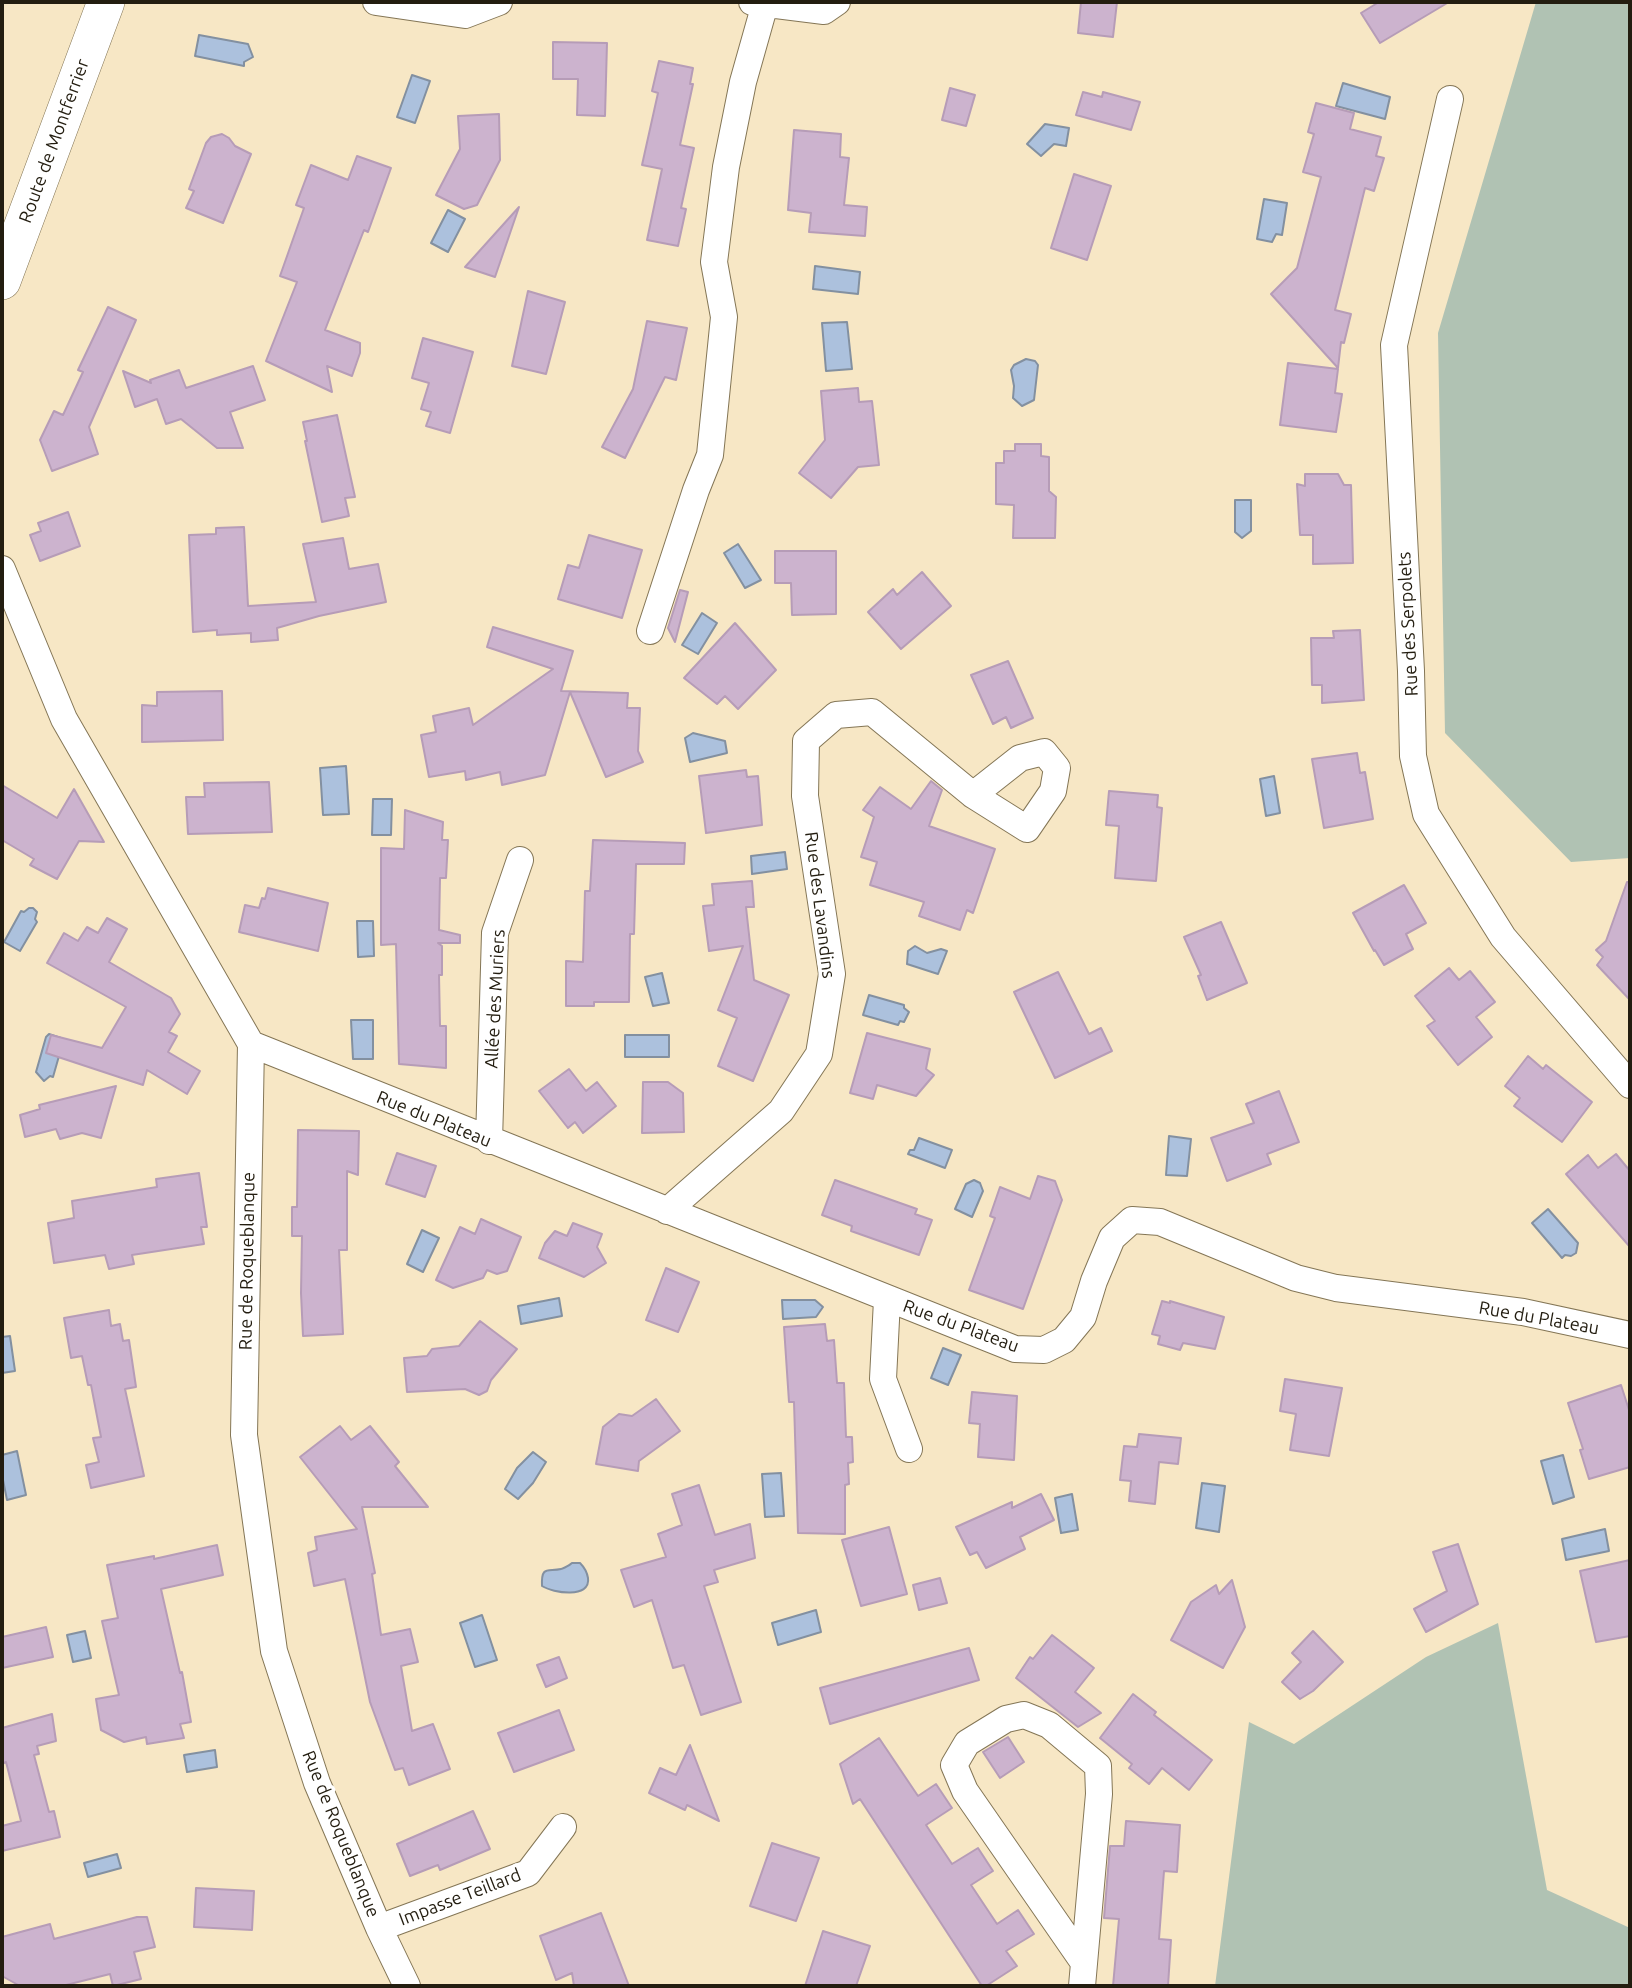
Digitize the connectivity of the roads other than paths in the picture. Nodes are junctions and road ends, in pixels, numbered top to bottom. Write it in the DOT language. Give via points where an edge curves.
graph roads {
  1 [pos="106,2"];
  2 [pos="376,2"];
  3 [pos="499,2"];
  4 [pos="837,2"];
  5 [pos="758,3"];
  6 [pos="1450,99"];
  7 [pos="2,281"];
  8 [pos="2,569"];
  9 [pos="650,631"];
  10 [pos="973,795"];
  11 [pos="520,860"];
  12 [pos="251,1044"];
  13 [pos="1630,1085"];
  14 [pos="489,1141"];
  15 [pos="667,1211"];
  16 [pos="887,1300"];
  17 [pos="1630,1335"];
  18 [pos="909,1449"];
  19 [pos="563,1827"];
  20 [pos="379,1928"];
  21 [pos="1082,1973"];
  22 [pos="407,1986"];
  1 -- 7 [label="street, Route de Montferrier"];
  2 -- 3 [label="street" via="465,15"];
  4 -- 5 [label="street" via="824,11"];
  5 -- 9 [label="street" via="726,167 714,262 724,317 710,455"];
  6 -- 13 [label="street, Rue des Serpolets" via="1394,345 1413,756 1426,814 1503,937"];
  8 -- 12 [label="street" via="64,719"];
  10 -- 15 [label="street, Rue des Lavandins" via="872,712 836,715 806,741 805,796 832,974 819,1054 781,1111"];
  11 -- 14 [label="street, Allée des Muriers" via="495,933"];
  12 -- 14 [label="street, Rue du Plateau"];
  12 -- 20 [label="street, Rue de Roqueblanque" via="244,1435 272,1638 317,1783"];
  14 -- 15 [label="street, Rue du Plateau"];
  15 -- 16 [label="street, Rue du Plateau"];
  16 -- 17 [label="street, Rue du Plateau" via="1015,1349 1044,1350 1063,1340 1083,1317 1112,1238 1132,1220 1160,1222 1296,1278 1336,1288 1523,1312"];
  16 -- 18 [label="street" via="883,1379"];
  19 -- 20 [label="street, Impasse Teillard" via="528,1873"];
  20 -- 22 [label="street, Rue de Roqueblanque"];
  21 -- 21 [label="street" via="965,1791 954,1765 967,1743 1006,1719 1024,1715 1049,1725 1098,1766"];
}
